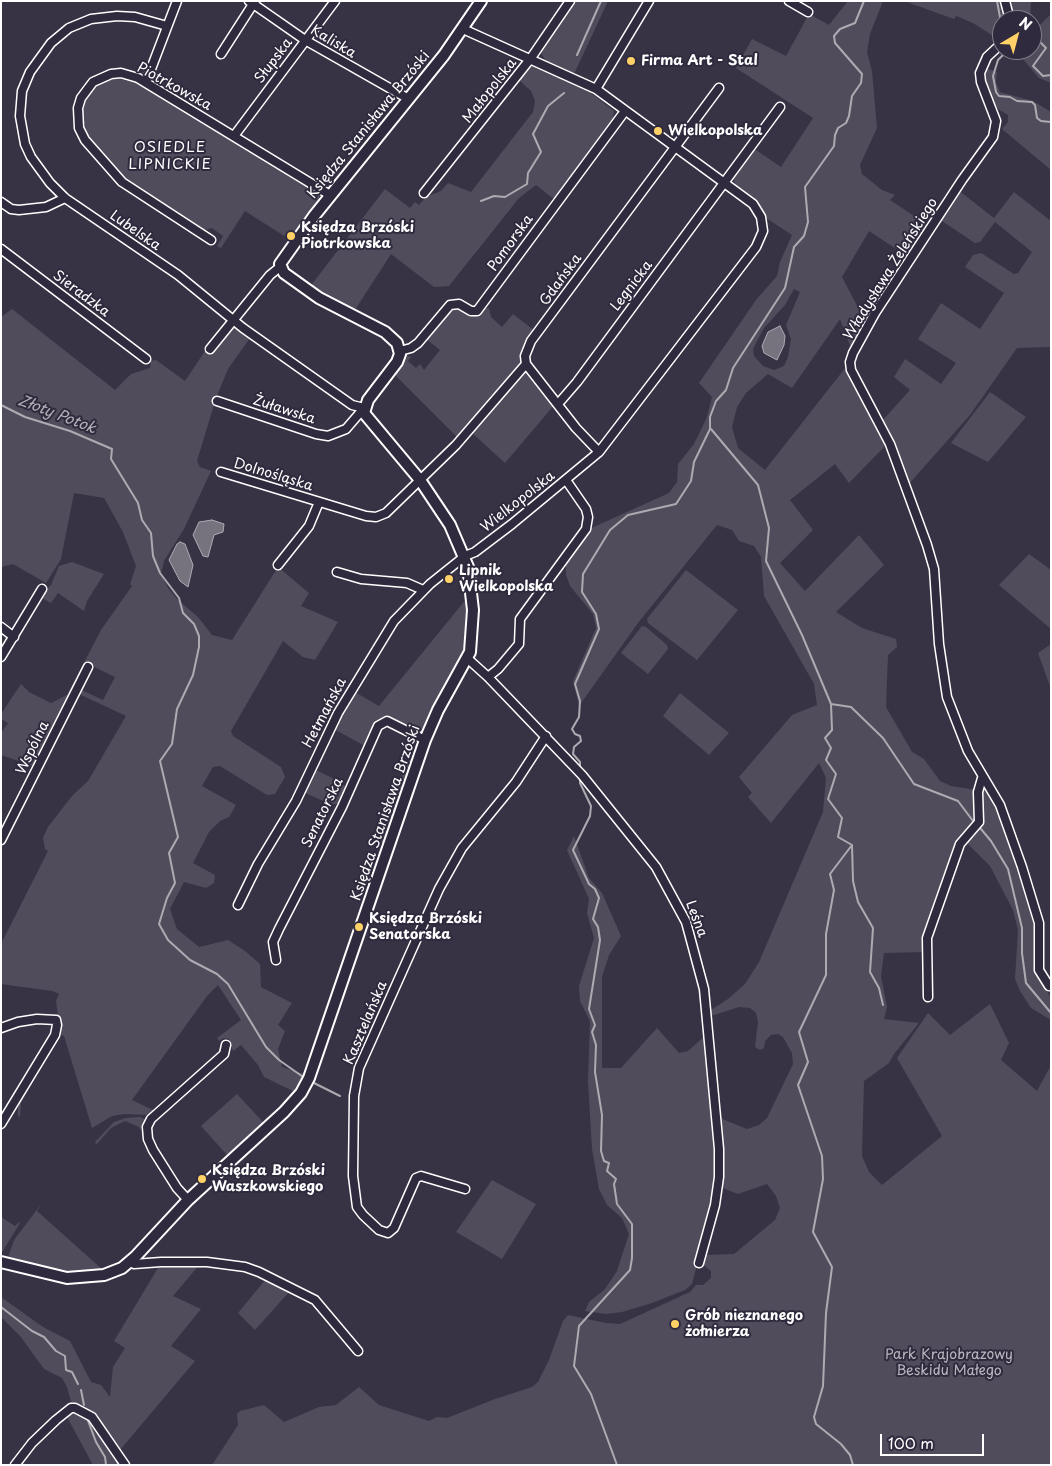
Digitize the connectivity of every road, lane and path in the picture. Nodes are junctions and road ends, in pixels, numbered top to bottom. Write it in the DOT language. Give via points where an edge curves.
graph roads {
  1 [pos="176,1"];
  2 [pos="335,1"];
  3 [pos="570,1"];
  4 [pos="649,1"];
  5 [pos="789,1"];
  6 [pos="253,2"];
  7 [pos="480,2"];
  8 [pos="808,12"];
  9 [pos="167,26"];
  10 [pos="463,28"];
  11 [pos="306,40"];
  12 [pos="992,52"];
  13 [pos="221,54"];
  14 [pos="531,58"];
  15 [pos="146,82"];
  16 [pos="719,88"];
  17 [pos="596,89"];
  18 [pos="407,98"];
  19 [pos="780,107"];
  20 [pos="625,111"];
  21 [pos="234,136"];
  22 [pos="674,146"];
  23 [pos="724,182"];
  24 [pos="424,193"];
  25 [pos="330,195"];
  26 [pos="65,198"];
  27 [pos="1,202"];
  28 [pos="211,240"];
  29 [pos="1,249"];
  30 [pos="280,267"];
  31 [pos="234,320"];
  32 [pos="210,349"];
  33 [pos="400,350"];
  34 [pos="146,359"];
  35 [pos="526,364"];
  36 [pos="217,401"];
  37 [pos="558,404"];
  38 [pos="364,408"];
  39 [pos="599,452"];
  40 [pos="220,472"];
  41 [pos="420,480"];
  42 [pos="566,480"];
  43 [pos="319,502"];
  44 [pos="465,556"];
  45 [pos="278,565"];
  46 [pos="336,572"];
  47 [pos="42,589"];
  48 [pos="424,590"];
  49 [pos="1,627"];
  50 [pos="14,637"];
  51 [pos="1,657"];
  52 [pos="467,658"];
  53 [pos="88,667"];
  54 [pos="488,677"];
  55 [pos="546,736"];
  56 [pos="425,740"];
  57 [pos="982,778"];
  58 [pos="1,840"];
  59 [pos="238,905"];
  60 [pos="276,960"];
  61 [pos="1049,986"];
  62 [pos="928,997"];
  63 [pos="1,1028"];
  64 [pos="226,1045"];
  65 [pos="1,1124"];
  66 [pos="465,1189"];
  67 [pos="188,1200"];
  68 [pos="1,1262"];
  69 [pos="130,1262"];
  70 [pos="699,1263"];
  71 [pos="358,1351"];
  72 [pos="16,1465"];
  73 [pos="125,1465"];
  1 -- 9 [label="street"];
  2 -- 11 [label="street, Słupska"];
  3 -- 14 [label="street, Małopolska"];
  4 -- 17 [label="street"];
  5 -- 8 [label="street"];
  6 -- 11 [label="street, Kaliska"];
  6 -- 13 [label="street"];
  7 -- 10 [label="street, Księdza Stanisława Brzóski"];
  9 -- 15 [label="street"];
  9 -- 26 [label="street, Lubelska" via="135,17 91,19 58,36 36,62 22,91 22,129 30,157"];
  10 -- 14 [label="street, Wielkopolska"];
  10 -- 18 [label="street, Księdza Stanisława Brzóski"];
  11 -- 18 [label="street, Kaliska"];
  11 -- 21 [label="street, Słupska"];
  12 -- 57 [label="street, Władysława Żeleńskiego" via="980,73 996,120 993,137 875,313 850,362 890,444 927,545 933,564 938,644 946,692"];
  14 -- 17 [label="street, Wielkopolska"];
  14 -- 24 [label="street, Małopolska"];
  15 -- 21 [label="street, Piotrkowska"];
  15 -- 28 [label="street, Piotrkowska" via="121,73 93,82 80,98 79,128 122,182"];
  16 -- 22 [label="street, Gdańska"];
  17 -- 20 [label="street, Wielkopolska"];
  18 -- 25 [label="street, Księdza Stanisława Brzóski"];
  19 -- 23 [label="street"];
  20 -- 22 [label="street, Wielkopolska"];
  20 -- 33 [label="street, Pomorska" via="477,310 471,311 459,304 450,306 418,343"];
  21 -- 25 [label="street, Piotrkowska"];
  22 -- 23 [label="street, Wielkopolska"];
  22 -- 35 [label="street, Gdańska" via="532,341"];
  23 -- 37 [label="street, Legnicka"];
  23 -- 39 [label="street, Wielkopolska" via="758,210 763,224 761,239"];
  25 -- 30 [label="street, Księdza Stanisława Brzóski" via="281,260"];
  26 -- 27 [label="street" via="46,207 19,210"];
  26 -- 31 [label="street, Lubelska" via="178,275"];
  29 -- 34 [label="street, Sieradzka"];
  30 -- 31 [label="street, Księdza Stanisława Brzóski"];
  30 -- 33 [label="street" via="319,298 392,336"];
  31 -- 32 [label="street"];
  31 -- 38 [label="street" via="352,405"];
  33 -- 38 [label="street" via="397,362"];
  35 -- 37 [label="street"];
  35 -- 41 [label="street, Gdańska" via="474,426"];
  36 -- 38 [label="street, Żuławska" via="328,436 346,429"];
  37 -- 39 [label="street"];
  38 -- 41 [label="street, Księdza Stanisława Brzóski" via="365,415"];
  39 -- 42 [label="street, Wielkopolska"];
  40 -- 43 [label="street, Dolnośląska"];
  41 -- 43 [label="street, Dolnośląska" via="386,514 376,517"];
  41 -- 44 [label="street, Księdza Stanisława Brzóski" via="450,524"];
  42 -- 44 [label="street, Wielkopolska" via="475,552"];
  42 -- 54 [label="street" via="586,509 586,529 520,619 519,644"];
  43 -- 45 [label="street, Dolnośląska" via="309,526"];
  44 -- 48 [label="street, Hetmańska"];
  44 -- 52 [label="street, Księdza Stanisława Brzóski" via="473,610 472,641"];
  46 -- 48 [label="street" via="362,579 407,583"];
  47 -- 50 [label="street"];
  48 -- 59 [label="street, Hetmańska" via="394,621 369,659"];
  49 -- 50 [label="street"];
  50 -- 51 [label="street"];
  52 -- 54 [label="street, Leśna"];
  52 -- 56 [label="street, Księdza Stanisława Brzóski"];
  53 -- 58 [label="street, Wspólna"];
  54 -- 55 [label="street, Leśna"];
  55 -- 66 [label="street, Kasztelańska" via="516,782 462,848 439,889 359,1068 354,1096 353,1176 357,1207 363,1215 379,1230 388,1233 394,1228 416,1178 421,1176"];
  55 -- 70 [label="street, Leśna" via="644,851 665,881 686,922 707,1008 709,1056 717,1110 719,1177"];
  56 -- 60 [label="street, Senatorska" via="391,722 383,721 378,726 342,807 273,942"];
  56 -- 67 [label="street, Księdza Stanisława Brzóski" via="301,1094"];
  57 -- 61 [label="street, Władysława Żeleńskiego" via="1000,805 1022,867 1039,924 1039,970"];
  57 -- 62 [label="street" via="978,792 979,822 960,844 931,920 927,938"];
  63 -- 65 [label="street" via="24,1021 56,1020 55,1035"];
  64 -- 67 [label="street" via="224,1054 151,1119 147,1127 146,1135 153,1150"];
  67 -- 69 [label="street, Księdza Stanisława Brzóski"];
  68 -- 69 [label="street, Księdza Stanisława Brzóski" via="56,1277 78,1278 109,1274"];
  69 -- 71 [label="street" via="207,1262 259,1272 315,1300"];
  72 -- 73 [label="street" via="32,1443 71,1408 92,1417"];
}
